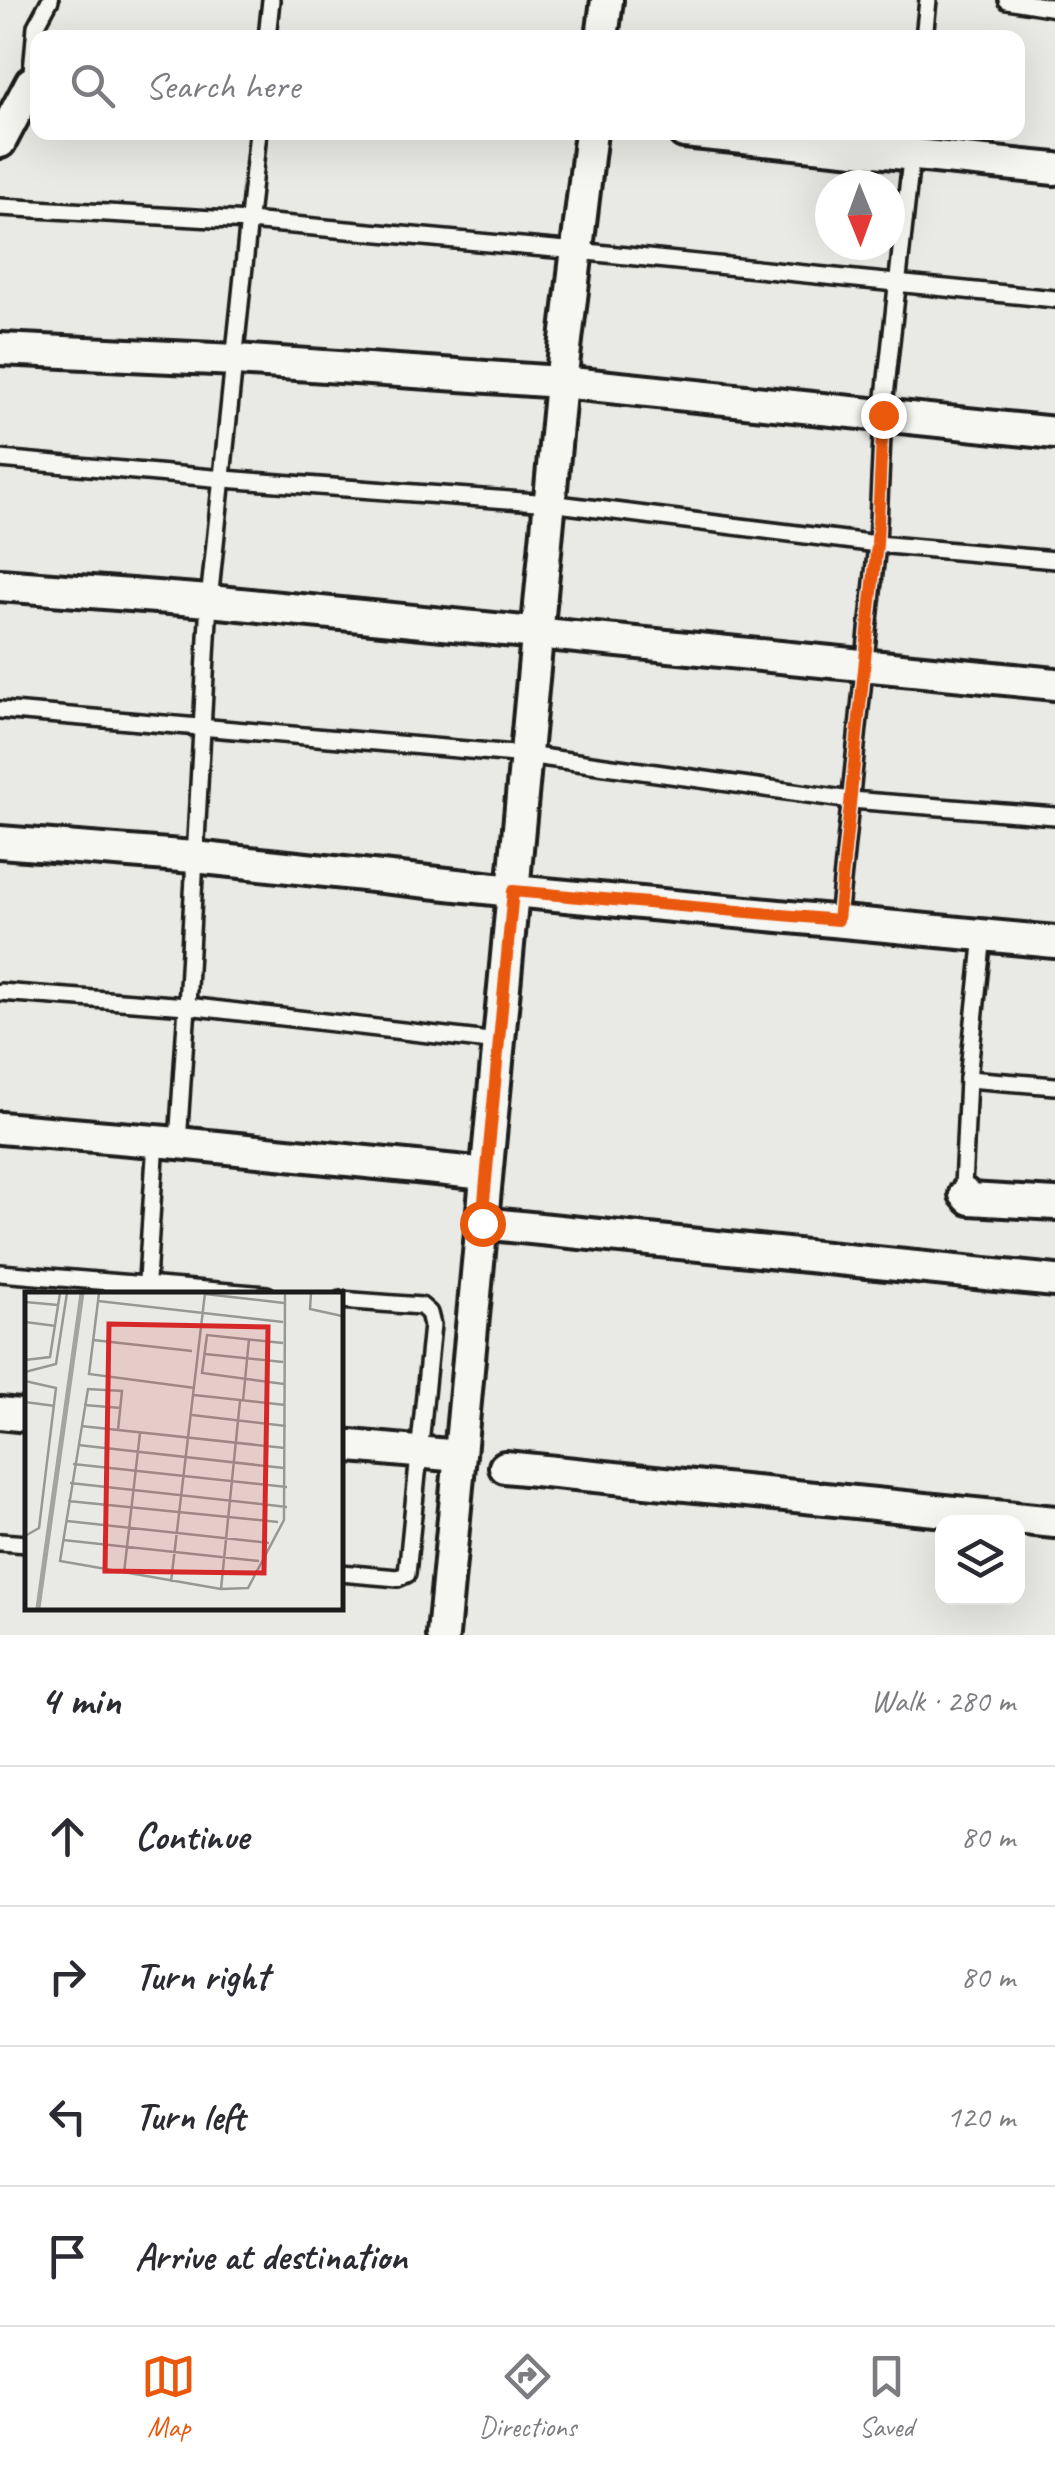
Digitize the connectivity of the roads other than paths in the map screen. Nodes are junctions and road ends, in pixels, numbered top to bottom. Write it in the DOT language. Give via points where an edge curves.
graph roads {
  1 [pos="50,0"];
  2 [pos="271,0"];
  3 [pos="606,0"];
  4 [pos="928,0"];
  5 [pos="1007,0"];
  6 [pos="1055,8"];
  7 [pos="36,30"];
  8 [pos="268,30"];
  9 [pos="603,30"];
  10 [pos="925,30"];
  11 [pos="30,90"];
  12 [pos="257,140"];
  13 [pos="590,140"];
  14 [pos="837,140"];
  15 [pos="0,142"];
  16 [pos="913,144"];
  17 [pos="1055,169"];
  18 [pos="0,207"];
  19 [pos="249,221"];
  20 [pos="576,251"];
  21 [pos="896,282"];
  22 [pos="1055,299"];
  23 [pos="0,349"];
  24 [pos="236,360"];
  25 [pos="560,382"];
  26 [pos="883,415"];
  27 [pos="1055,434"];
  28 [pos="0,459"];
  29 [pos="224,479"];
  30 [pos="550,503"];
  31 [pos="877,544"];
  32 [pos="1055,560"];
  33 [pos="0,585"];
  34 [pos="210,601"];
  35 [pos="537,632"];
  36 [pos="864,665"];
  37 [pos="1055,684"];
  38 [pos="0,710"];
  39 [pos="203,728"];
  40 [pos="526,755"];
  41 [pos="850,800"];
  42 [pos="1055,816"];
  43 [pos="0,842"];
  44 [pos="194,857"];
  45 [pos="513,891"];
  46 [pos="838,920"];
  47 [pos="983,935"];
  48 [pos="1055,942"];
  49 [pos="0,992"];
  50 [pos="188,1006"];
  51 [pos="498,1042"];
  52 [pos="968,1078"];
  53 [pos="1055,1086"];
  54 [pos="0,1128"];
  55 [pos="166,1142"];
  56 [pos="486,1174"];
  57 [pos="965,1194"];
  58 [pos="1055,1204"];
  59 [pos="482,1223"];
  60 [pos="0,1273"];
  61 [pos="1055,1280"];
  62 [pos="146,1291"];
  63 [pos="176,1292"];
  64 [pos="342,1300"];
  65 [pos="0,1413"];
  66 [pos="25,1416"];
  67 [pos="342,1445"];
  68 [pos="419,1452"];
  69 [pos="459,1456"];
  70 [pos="506,1468"];
  71 [pos="1055,1522"];
  72 [pos="0,1542"];
  73 [pos="25,1544"];
  74 [pos="342,1572"];
  75 [pos="442,1635"];
  1 -- 7 [label="lane"];
  2 -- 8 [label="lane"];
  3 -- 9 [label="street"];
  4 -- 10 [label="lane"];
  5 -- 6 [label="lane"];
  11 -- 15 [label="street"];
  12 -- 19 [label="lane"];
  13 -- 20 [label="street"];
  14 -- 16 [label="street"];
  16 -- 17 [label="street"];
  16 -- 21 [label="lane"];
  18 -- 19 [label="lane"];
  19 -- 20 [label="lane"];
  19 -- 24 [label="lane"];
  20 -- 21 [label="lane"];
  20 -- 25 [label="street"];
  21 -- 22 [label="lane"];
  21 -- 26 [label="lane"];
  23 -- 24 [label="street"];
  24 -- 25 [label="street"];
  24 -- 29 [label="lane"];
  25 -- 26 [label="street"];
  25 -- 30 [label="street"];
  26 -- 27 [label="street"];
  26 -- 31 [label="lane"];
  28 -- 29 [label="lane"];
  29 -- 30 [label="lane"];
  29 -- 34 [label="lane"];
  30 -- 31 [label="lane"];
  30 -- 35 [label="street"];
  31 -- 32 [label="lane"];
  31 -- 36 [label="lane"];
  33 -- 34 [label="street"];
  34 -- 35 [label="street"];
  34 -- 39 [label="lane"];
  35 -- 36 [label="street"];
  35 -- 40 [label="street"];
  36 -- 37 [label="street"];
  36 -- 41 [label="lane"];
  38 -- 39 [label="lane"];
  39 -- 40 [label="lane"];
  39 -- 44 [label="lane"];
  40 -- 41 [label="lane"];
  40 -- 45 [label="street"];
  41 -- 42 [label="lane"];
  41 -- 46 [label="lane"];
  43 -- 44 [label="street"];
  44 -- 45 [label="street"];
  44 -- 50 [label="lane"];
  45 -- 46 [label="street"];
  45 -- 51 [label="street"];
  46 -- 47 [label="street"];
  47 -- 48 [label="street"];
  47 -- 52 [label="lane"];
  49 -- 50 [label="lane"];
  50 -- 51 [label="lane"];
  50 -- 55 [label="lane"];
  51 -- 56 [label="street"];
  52 -- 53 [label="lane"];
  52 -- 57 [label="lane"];
  54 -- 55 [label="street"];
  55 -- 56 [label="street"];
  55 -- 62 [label="lane"];
  56 -- 59 [label="street"];
  57 -- 58 [label="street"];
  59 -- 61 [label="street"];
  59 -- 69 [label="street"];
  60 -- 62 [label="lane"];
  62 -- 63 [label="lane"];
  64 -- 68 [label="lane" via="422,1306 429,1313"];
  65 -- 66 [label="street"];
  67 -- 68 [label="street"];
  68 -- 69 [label="street"];
  68 -- 74 [label="lane" via="408,1574"];
  69 -- 75 [label="street"];
  70 -- 71 [label="street"];
  72 -- 73 [label="lane"];
}
